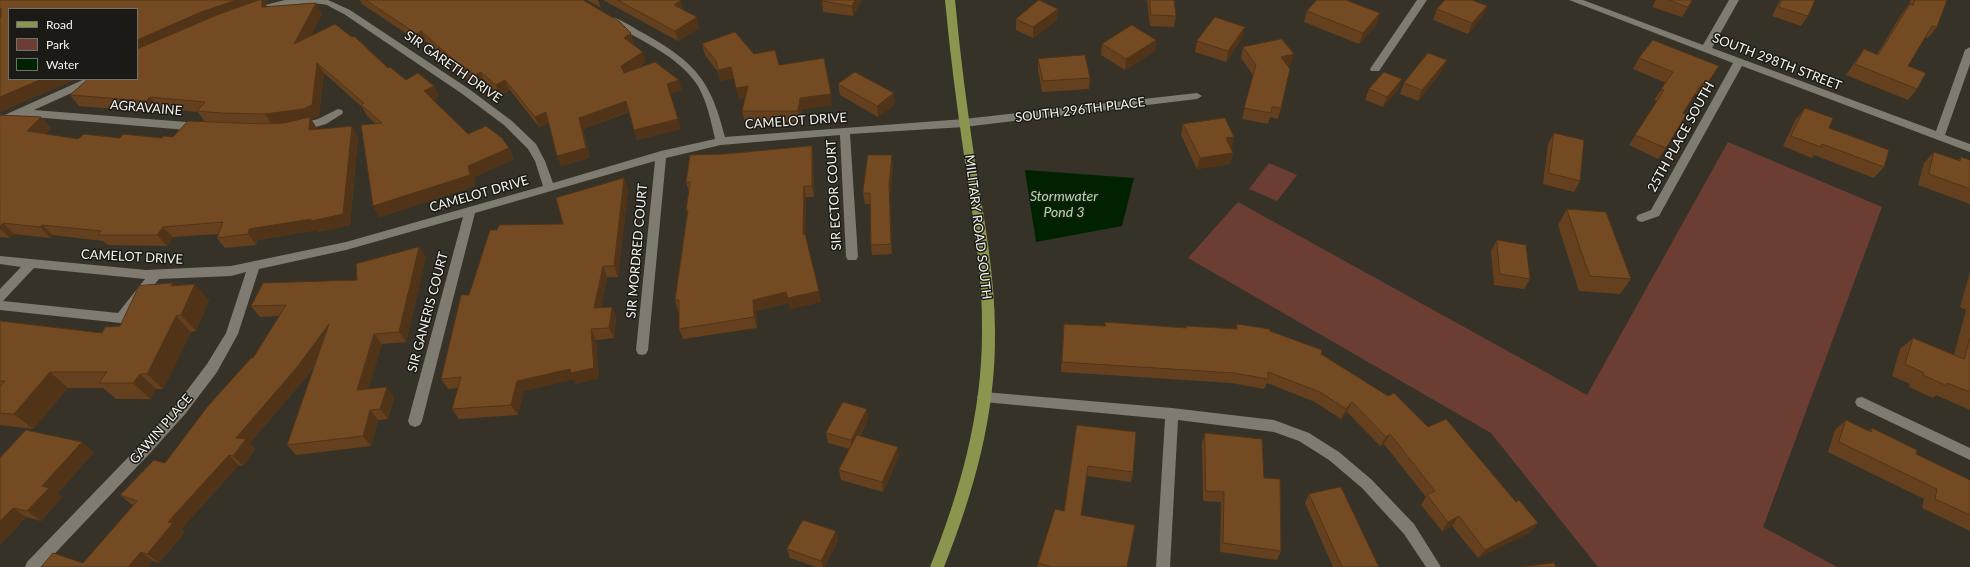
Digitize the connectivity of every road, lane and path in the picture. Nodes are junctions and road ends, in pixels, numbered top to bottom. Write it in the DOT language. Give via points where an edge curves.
graph roads {
  1 [pos="308,0"];
  2 [pos="313,0"];
  3 [pos="950,0"];
  4 [pos="1422,0"];
  5 [pos="1574,0"];
  6 [pos="1734,0"];
  7 [pos="243,14"];
  8 [pos="603,15"];
  9 [pos="1706,49"];
  10 [pos="1970,50"];
  11 [pos="1739,62"];
  12 [pos="1374,70"];
  13 [pos="92,80"];
  14 [pos="1197,96"];
  15 [pos="20,112"];
  16 [pos="338,112"];
  17 [pos="0,121"];
  18 [pos="964,123"];
  19 [pos="206,127"];
  20 [pos="288,129"];
  21 [pos="845,131"];
  22 [pos="1939,137"];
  23 [pos="721,141"];
  24 [pos="1970,148"];
  25 [pos="660,155"];
  26 [pos="549,188"];
  27 [pos="470,211"];
  28 [pos="1642,218"];
  29 [pos="852,257"];
  30 [pos="0,260"];
  31 [pos="31,263"];
  32 [pos="254,267"];
  33 [pos="156,274"];
  34 [pos="0,297"];
  35 [pos="0,305"];
  36 [pos="642,350"];
  37 [pos="984,397"];
  38 [pos="1862,402"];
  39 [pos="1172,414"];
  40 [pos="415,420"];
  41 [pos="1970,454"];
  42 [pos="32,567"];
  43 [pos="937,567"];
  44 [pos="1163,567"];
  45 [pos="1434,567"];
  1 -- 7 [label="street" via="283,2"];
  2 -- 26 [label="street, SIR GARETH DRIVE" via="334,5 354,16 501,117 532,147 540,161"];
  3 -- 18 [label="main road, MILITARY ROAD SOUTH"];
  4 -- 12 [label="street"];
  5 -- 9 [label="street, SOUTH 298TH STREET"];
  6 -- 9 [label="street"];
  8 -- 23 [label="street" via="658,47 695,76 709,98"];
  9 -- 11 [label="street, SOUTH 298TH STREET"];
  10 -- 22 [label="street"];
  11 -- 22 [label="street, SOUTH 298TH STREET"];
  11 -- 28 [label="street, 25TH PLACE SOUTH" via="1655,213"];
  13 -- 15 [label="street"];
  14 -- 18 [label="street, SOUTH 296TH PLACE"];
  15 -- 17 [label="street"];
  15 -- 19 [label="street, AGRAVAINE"];
  16 -- 20 [label="street" via="316,124"];
  18 -- 21 [label="street, CAMELOT DRIVE"];
  18 -- 37 [label="main road, MILITARY ROAD SOUTH" via="984,253 988,299"];
  21 -- 23 [label="street, CAMELOT DRIVE"];
  21 -- 29 [label="street, SIR ECTOR COURT"];
  22 -- 24 [label="street, SOUTH 298TH STREET"];
  23 -- 25 [label="street, CAMELOT DRIVE"];
  25 -- 26 [label="street, CAMELOT DRIVE"];
  25 -- 36 [label="street, SIR MORDRED COURT"];
  26 -- 27 [label="street, CAMELOT DRIVE"];
  27 -- 32 [label="street, CAMELOT DRIVE" via="346,246"];
  27 -- 40 [label="street, SIR GANERIS COURT"];
  30 -- 31 [label="street, CAMELOT DRIVE"];
  31 -- 33 [label="street, CAMELOT DRIVE" via="121,273"];
  31 -- 34 [label="street"];
  32 -- 33 [label="street, CAMELOT DRIVE" via="210,273"];
  32 -- 42 [label="street, GAWIN PLACE" via="232,334 212,368 181,409 147,447"];
  33 -- 35 [label="street" via="121,318"];
  37 -- 39 [label="street"];
  37 -- 43 [label="main road, MILITARY ROAD SOUTH" via="980,433 971,470"];
  38 -- 41 [label="street"];
  39 -- 44 [label="street"];
  39 -- 45 [label="street" via="1274,426 1304,437 1334,456 1367,484 1409,529"];
}
